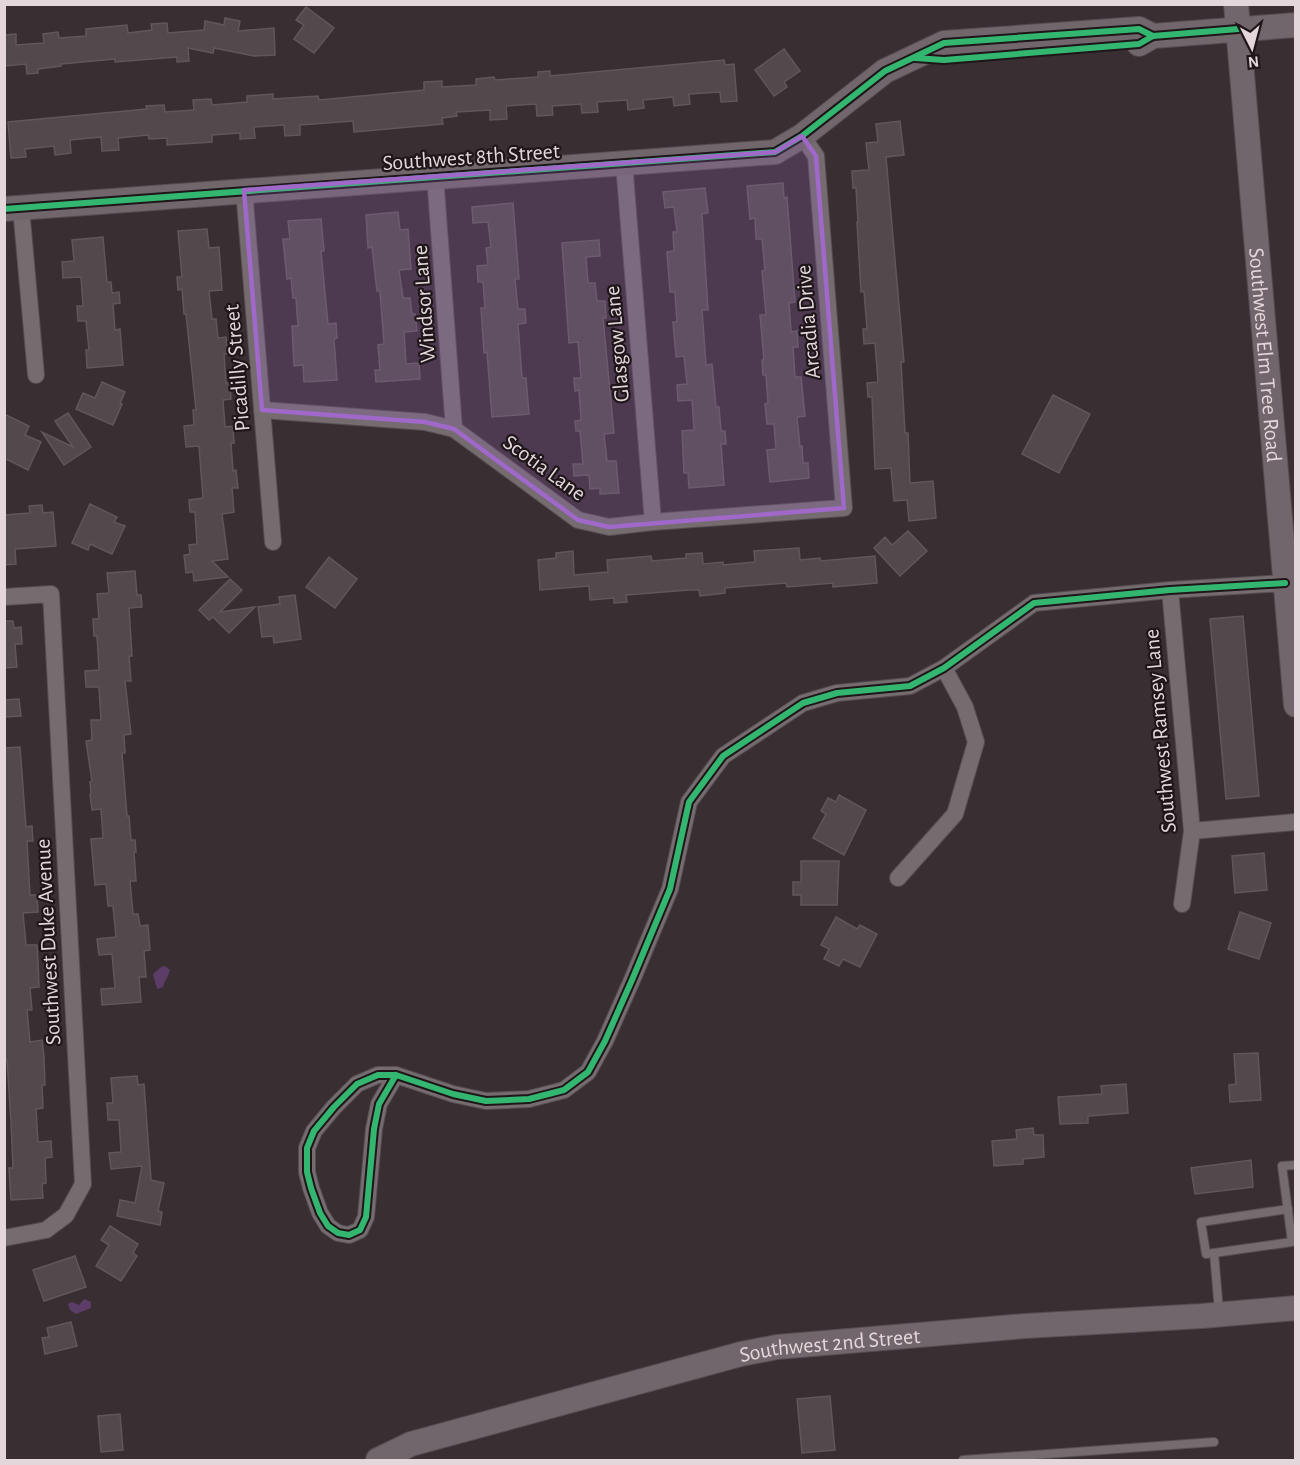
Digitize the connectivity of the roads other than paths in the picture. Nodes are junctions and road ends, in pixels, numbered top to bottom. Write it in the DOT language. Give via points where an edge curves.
graph roads {
  1 [pos="1236,4"];
  2 [pos="1296,25"];
  3 [pos="1238,29"];
  4 [pos="802,136"];
  5 [pos="624,163"];
  6 [pos="435,176"];
  7 [pos="244,190"];
  8 [pos="13,209"];
  9 [pos="36,375"];
  10 [pos="262,410"];
  11 [pos="454,429"];
  12 [pos="844,508"];
  13 [pos="653,522"];
  14 [pos="273,542"];
  15 [pos="1285,583"];
  16 [pos="1170,590"];
  17 [pos="4,597"];
  18 [pos="944,668"];
  19 [pos="1296,705"];
  20 [pos="1296,822"];
  21 [pos="1192,831"];
  22 [pos="898,878"];
  23 [pos="1182,904"];
  24 [pos="396,1076"];
  25 [pos="1296,1165"];
  26 [pos="1288,1209"];
  27 [pos="4,1238"];
  28 [pos="1214,1252"];
  29 [pos="1296,1308"];
  30 [pos="1219,1315"];
  31 [pos="1214,1442"];
  32 [pos="994,1459"];
  33 [pos="378,1461"];
  34 [pos="963,1461"];
  1 -- 3 [label="street, Southwest Elm Tree Road"];
  2 -- 3 [label="street, Southwest 8th Street"];
  3 -- 4 [label="street, Southwest 8th Street" via="1153,36 1139,44 944,60 912,58 885,71"];
  3 -- 15 [label="street, Southwest Elm Tree Road"];
  4 -- 5 [label="street, Southwest 8th Street" via="775,152"];
  4 -- 12 [label="street, Arcadia Drive" via="816,156"];
  5 -- 6 [label="street, Southwest 8th Street"];
  5 -- 13 [label="street, Glasgow Lane"];
  6 -- 7 [label="street, Southwest 8th Street"];
  6 -- 11 [label="street, Windsor Lane"];
  7 -- 8 [label="street, Southwest 8th Street"];
  7 -- 10 [label="street, Picadilly Street"];
  8 -- 9 [label="street"];
  10 -- 11 [label="street, Scotia Lane" via="425,422"];
  10 -- 14 [label="street, Picadilly Street"];
  11 -- 13 [label="street, Scotia Lane" via="578,520 609,527"];
  12 -- 13 [label="street, Scotia Lane"];
  15 -- 16 [label="street"];
  15 -- 19 [label="street, Southwest Elm Tree Road"];
  16 -- 18 [label="street" via="1034,603"];
  16 -- 21 [label="street, Southwest Ramsey Lane"];
  17 -- 27 [label="street, Southwest Duke Avenue" via="51,594 83,1184 66,1215 46,1230"];
  18 -- 22 [label="street" via="965,707 976,742 955,814"];
  18 -- 24 [label="street" via="910,686 837,693 803,703 723,756 689,802 669,889 605,1041 588,1072 564,1090 529,1098 486,1101"];
  20 -- 21 [label="street"];
  21 -- 23 [label="street, Southwest Ramsey Lane"];
  24 -- 24 [label="street" via="378,1076 357,1084 314,1131 307,1148 310,1188 328,1226 338,1233 349,1235 360,1230 366,1217 379,1104"];
  25 -- 26 [label="lane" via="1282,1166"];
  26 -- 28 [label="lane" via="1292,1242"];
  26 -- 28 [label="lane" via="1201,1222 1206,1254"];
  28 -- 30 [label="lane"];
  29 -- 30 [label="street, Southwest 2nd Street"];
  30 -- 33 [label="street, Southwest 2nd Street" via="1025,1326 777,1347 411,1444"];
  31 -- 32 [label="lane"];
  32 -- 34 [label="lane"];
}
